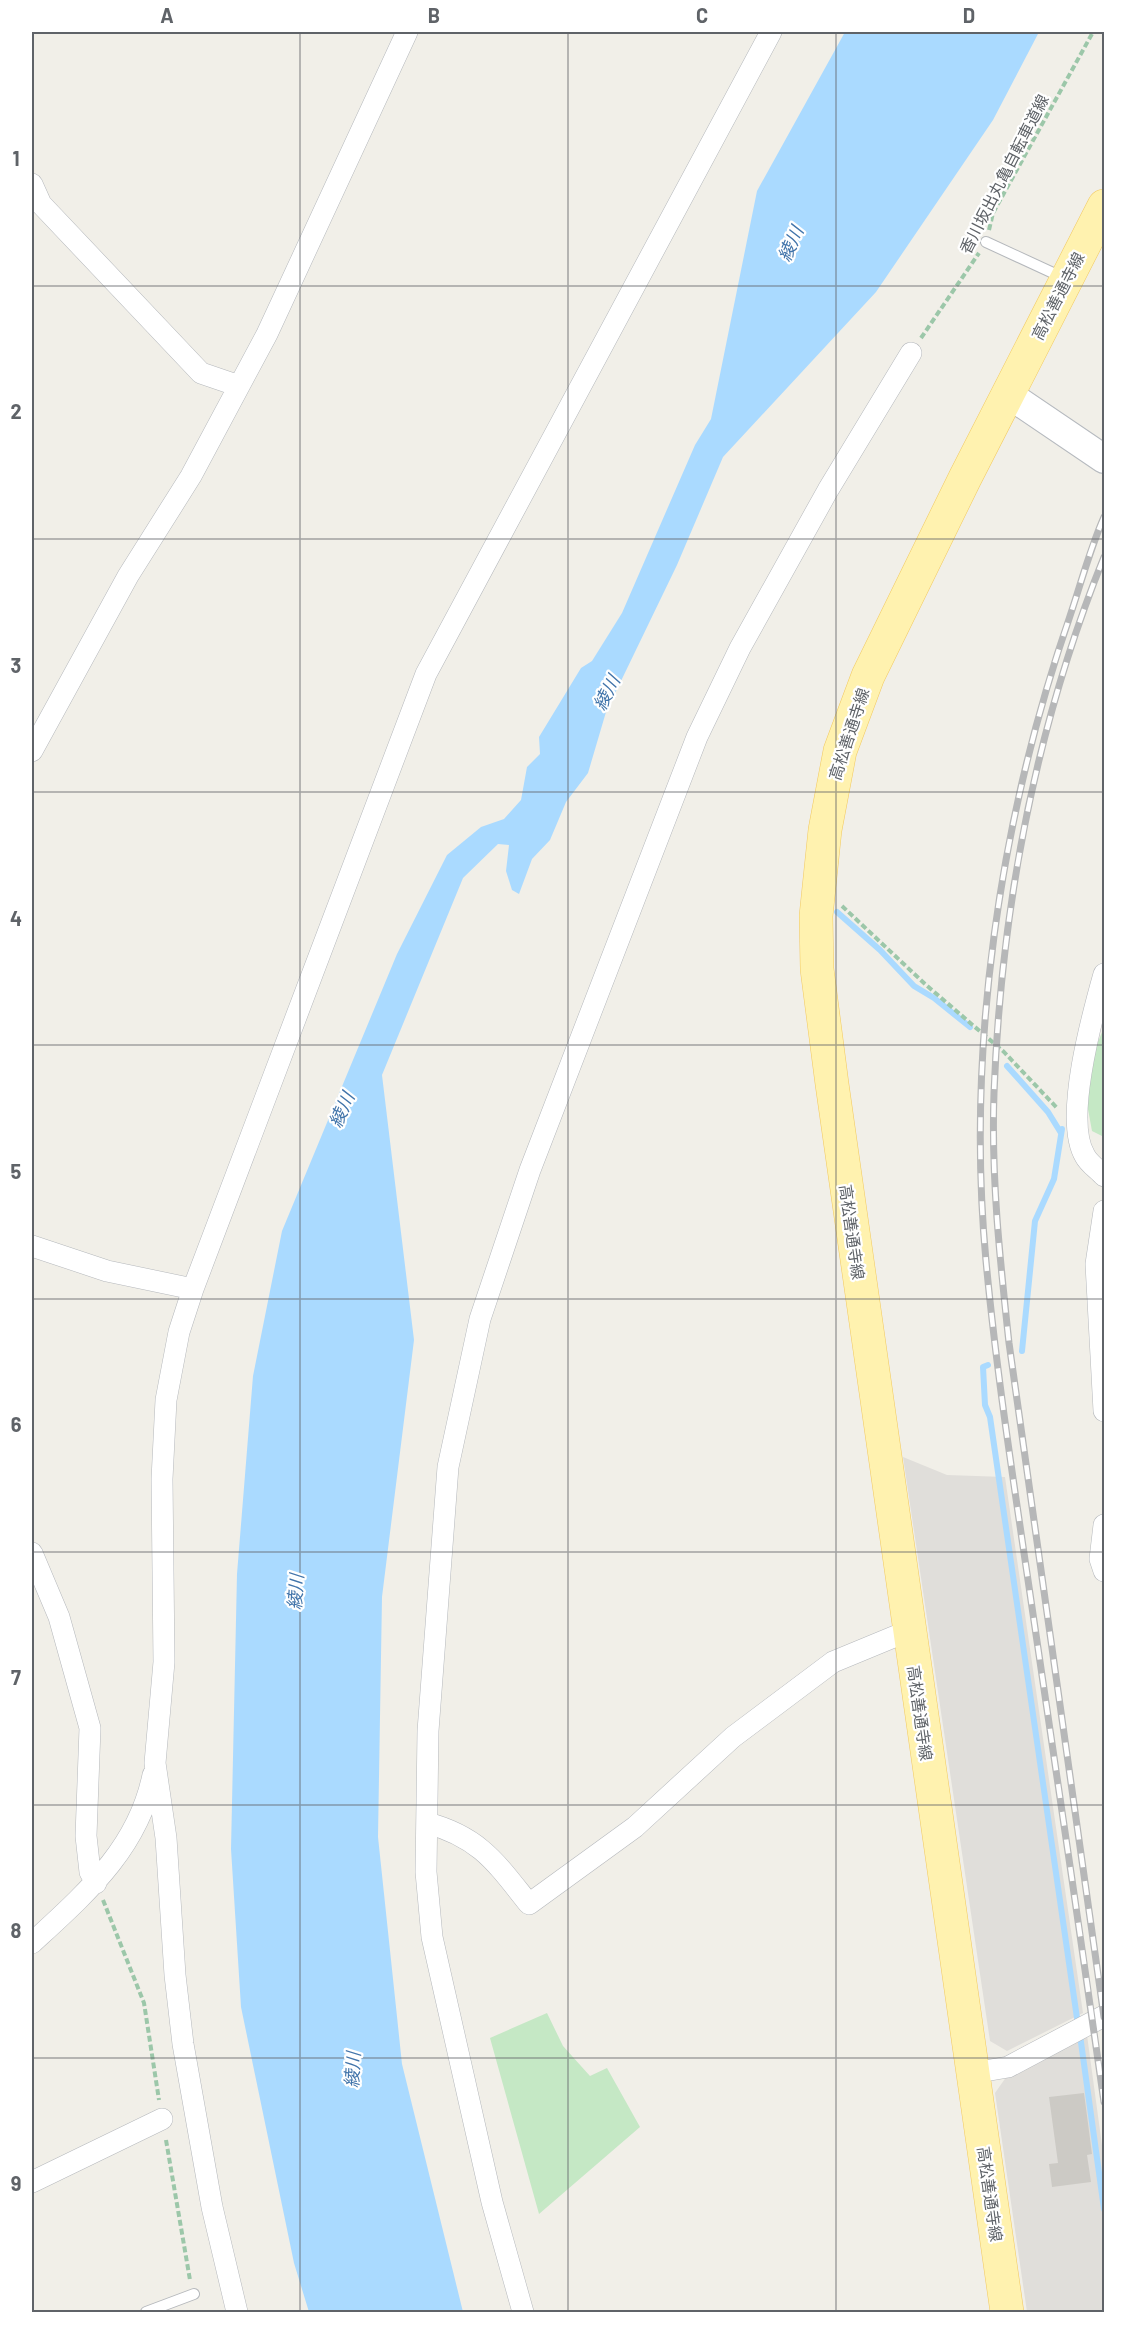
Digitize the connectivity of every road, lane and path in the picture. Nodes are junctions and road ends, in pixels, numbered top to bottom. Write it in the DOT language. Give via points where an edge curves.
graph roads {
  1 [pos="407,32"];
  2 [pos="771,32"];
  3 [pos="1093,32"];
  4 [pos="32,184"];
  5 [pos="1104,206"];
  6 [pos="986,242"];
  7 [pos="1067,279"];
  8 [pos="911,353"];
  9 [pos="239,386"];
  10 [pos="1008,394"];
  11 [pos="1104,459"];
  12 [pos="32,751"];
  13 [pos="817,891"];
  14 [pos="1104,974"];
  15 [pos="1099,1016"];
  16 [pos="1079,1125"];
  17 [pos="1104,1150"];
  18 [pos="1084,1156"];
  19 [pos="1104,1176"];
  20 [pos="1104,1211"];
  21 [pos="32,1246"];
  22 [pos="193,1289"];
  23 [pos="1104,1411"];
  24 [pos="1104,1525"];
  25 [pos="32,1553"];
  26 [pos="1104,1571"];
  27 [pos="908,1631"];
  28 [pos="155,1763"];
  29 [pos="427,1823"];
  30 [pos="96,1883"];
  31 [pos="32,1943"];
  32 [pos="1104,2016"];
  33 [pos="973,2073"];
  34 [pos="162,2119"];
  35 [pos="32,2182"];
  36 [pos="194,2294"];
  37 [pos="146,2313"];
  38 [pos="237,2313"];
  39 [pos="524,2313"];
  40 [pos="1007,2313"];
  1 -- 9 [label="street" via="267,334"];
  2 -- 22 [label="street" via="426,674"];
  3 -- 6 [label="path, 香川坂出丸亀自転車道線" via="993,213"];
  4 -- 9 [label="street" via="41,204 201,373"];
  5 -- 7 [label="main road, 高松善通寺線"];
  6 -- 7 [label="lane"];
  6 -- 8 [label="path, 香川坂出丸亀自転車道線"];
  7 -- 10 [label="main road, 高松善通寺線"];
  8 -- 29 [label="street" via="789,559 697,737 530,1170 480,1319 448,1467 428,1731"];
  9 -- 12 [label="street"];
  10 -- 11 [label="main road"];
  10 -- 13 [label="main road, 高松善通寺線" via="892,625 853,713 831,788"];
  13 -- 16 [label="path" via="839,903 1004,1052 1050,1103"];
  13 -- 27 [label="main road, 高松善通寺線" via="819,980"];
  14 -- 15 [label="street"];
  15 -- 16 [label="street" via="1082,1061"];
  16 -- 18 [label="street"];
  17 -- 18 [label="street"];
  18 -- 19 [label="street"];
  20 -- 23 [label="street" via="1096,1264"];
  21 -- 22 [label="street" via="107,1271"];
  22 -- 28 [label="street" via="179,1332 166,1400 162,1491 164,1662"];
  24 -- 26 [label="street" via="1100,1559"];
  25 -- 30 [label="street" via="59,1617 90,1728 86,1836 90,1872"];
  27 -- 29 [label="street" via="833,1662 733,1737 635,1827 530,1904 489,1854 452,1830"];
  27 -- 33 [label="main road, 高松善通寺線"];
  28 -- 30 [label="street" via="146,1802 132,1835"];
  28 -- 38 [label="street" via="166,1838 183,2044 212,2207"];
  29 -- 39 [label="street" via="426,1872 442,1994 492,2202"];
  30 -- 31 [label="street"];
  30 -- 34 [label="path" via="144,2003"];
  32 -- 33 [label="street" via="1008,2067"];
  33 -- 40 [label="main road, 高松善通寺線"];
  34 -- 35 [label="street"];
  34 -- 36 [label="path"];
  36 -- 37 [label="lane"];
}
